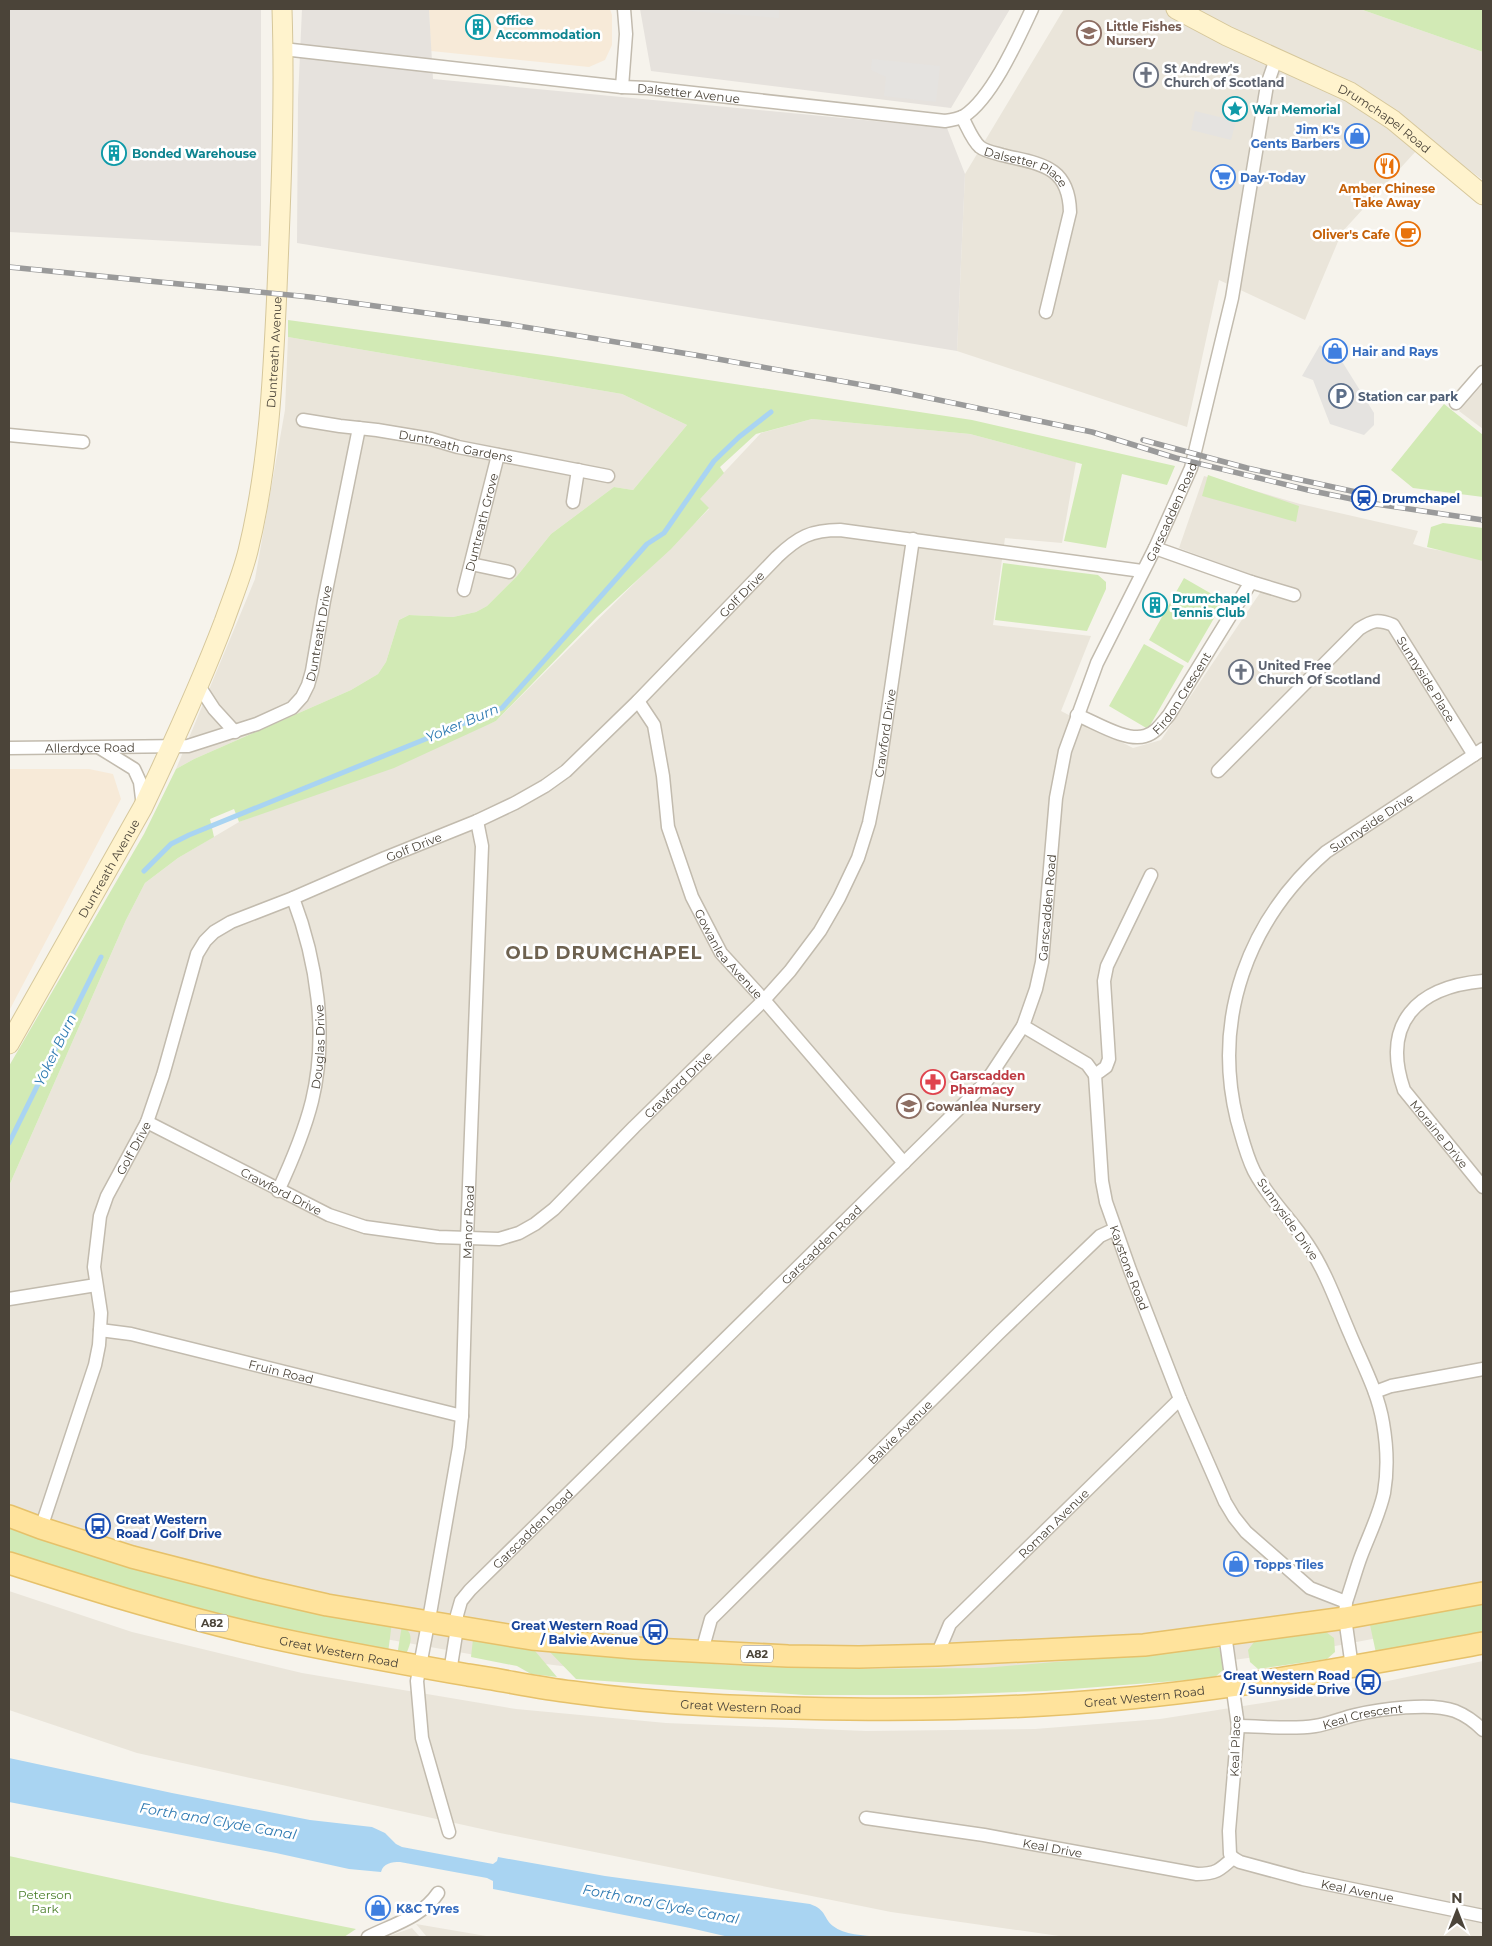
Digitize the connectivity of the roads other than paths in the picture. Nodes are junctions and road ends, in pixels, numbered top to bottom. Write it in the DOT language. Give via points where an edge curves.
graph roads {
  1 [pos="282,9"];
  2 [pos="624,9"];
  3 [pos="1032,9"];
  4 [pos="1176,9"];
  5 [pos="283,49"];
  6 [pos="1276,59"];
  7 [pos="622,88"];
  8 [pos="962,117"];
  9 [pos="1483,195"];
  10 [pos="1046,312"];
  11 [pos="1483,372"];
  12 [pos="1456,403"];
  13 [pos="303,420"];
  14 [pos="359,428"];
  15 [pos="9,435"];
  16 [pos="83,442"];
  17 [pos="498,455"];
  18 [pos="578,470"];
  19 [pos="608,476"];
  20 [pos="573,502"];
  21 [pos="912,539"];
  22 [pos="1155,548"];
  23 [pos="471,564"];
  24 [pos="1142,571"];
  25 [pos="509,572"];
  26 [pos="1251,582"];
  27 [pos="464,590"];
  28 [pos="1294,595"];
  29 [pos="199,686"];
  30 [pos="638,701"];
  31 [pos="1077,715"];
  32 [pos="234,732"];
  33 [pos="172,747"];
  34 [pos="9,748"];
  35 [pos="100,748"];
  36 [pos="1479,752"];
  37 [pos="1218,771"];
  38 [pos="143,807"];
  39 [pos="478,820"];
  40 [pos="1151,875"];
  41 [pos="293,898"];
  42 [pos="1483,982"];
  43 [pos="764,1000"];
  44 [pos="1023,1026"];
  45 [pos="9,1044"];
  46 [pos="1095,1075"];
  47 [pos="147,1122"];
  48 [pos="904,1163"];
  49 [pos="1483,1187"];
  50 [pos="278,1191"];
  51 [pos="1115,1229"];
  52 [pos="467,1238"];
  53 [pos="96,1285"];
  54 [pos="9,1300"];
  55 [pos="100,1330"];
  56 [pos="1483,1369"];
  57 [pos="1375,1392"];
  58 [pos="1180,1399"];
  59 [pos="462,1416"];
  60 [pos="9,1516"];
  61 [pos="41,1528"];
  62 [pos="9,1563"];
  63 [pos="1483,1593"];
  64 [pos="1345,1610"];
  65 [pos="428,1623"];
  66 [pos="457,1628"];
  67 [pos="1226,1634"];
  68 [pos="1483,1643"];
  69 [pos="702,1651"];
  70 [pos="937,1655"];
  71 [pos="420,1666"];
  72 [pos="1352,1667"];
  73 [pos="450,1672"];
  74 [pos="1233,1686"];
  75 [pos="1238,1726"];
  76 [pos="1483,1730"];
  77 [pos="866,1818"];
  78 [pos="449,1832"];
  79 [pos="1233,1858"];
  80 [pos="438,1893"];
  81 [pos="1483,1916"];
  82 [pos="368,1937"];
  1 -- 5 [label="street, Duntreath Avenue"];
  2 -- 7 [label="street" via="626,34"];
  3 -- 8 [label="street" via="1006,63 976,104"];
  4 -- 6 [label="street"];
  5 -- 7 [label="street, Dalsetter Avenue"];
  5 -- 29 [label="street, Duntreath Avenue" via="272,386 260,492 247,554"];
  6 -- 9 [label="street, Drumchapel Road" via="1350,92 1392,120"];
  6 -- 22 [label="street, Garscadden Road" via="1267,85 1232,298 1205,414 1191,468"];
  7 -- 8 [label="street, Dalsetter Avenue" via="648,88 945,121"];
  8 -- 10 [label="street, Dalsetter Place" via="980,147 1043,165 1055,172 1065,185 1070,212"];
  11 -- 12 [label="street"];
  13 -- 14 [label="street, Duntreath Gardens"];
  14 -- 17 [label="street, Duntreath Gardens" via="431,439"];
  14 -- 32 [label="street, Duntreath Drive" via="308,685 292,708"];
  15 -- 16 [label="street"];
  17 -- 18 [label="street, Duntreath Gardens"];
  17 -- 23 [label="street, Duntreath Grove"];
  18 -- 19 [label="street, Duntreath Gardens"];
  18 -- 20 [label="street"];
  21 -- 24 [label="street, Golf Drive"];
  21 -- 30 [label="street, Golf Drive" via="840,530 802,536"];
  21 -- 43 [label="street, Crawford Drive" via="878,777 858,858 820,931"];
  22 -- 24 [label="street, Garscadden Road"];
  22 -- 26 [label="street"];
  23 -- 25 [label="street"];
  23 -- 27 [label="street, Duntreath Grove"];
  24 -- 31 [label="street, Garscadden Road" via="1097,662"];
  26 -- 28 [label="street"];
  26 -- 31 [label="street, Firdon Crescent" via="1158,729 1136,737"];
  29 -- 32 [label="street"];
  29 -- 33 [label="street, Duntreath Avenue"];
  30 -- 39 [label="street, Golf Drive" via="566,771 515,803"];
  30 -- 43 [label="street, Gowanlea Avenue" via="654,725 668,827 692,897 721,953"];
  31 -- 44 [label="street, Garscadden Road" via="1065,751 1056,798 1042,962"];
  32 -- 33 [label="street, Duntreath Drive" via="188,746"];
  33 -- 35 [label="street, Allerdyce Road"];
  33 -- 38 [label="street, Duntreath Avenue"];
  34 -- 35 [label="street, Allerdyce Road"];
  35 -- 38 [label="street" via="134,768 140,782"];
  36 -- 37 [label="street, Sunnyside Place" via="1393,625 1383,621 1370,622 1359,629"];
  36 -- 57 [label="street, Sunnyside Drive" via="1326,852 1304,872 1262,931 1243,970 1229,1040 1234,1106 1253,1169 1321,1267"];
  38 -- 45 [label="street, Duntreath Avenue"];
  39 -- 41 [label="street, Golf Drive"];
  39 -- 52 [label="street, Manor Road" via="482,846"];
  40 -- 46 [label="street" via="1107,966 1104,981 1109,1059"];
  41 -- 47 [label="street, Golf Drive" via="231,922 205,941 197,954"];
  41 -- 50 [label="street, Douglas Drive" via="311,954 316,986 318,1045 312,1099 295,1154"];
  42 -- 49 [label="street, Moraine Drive" via="1450,987 1421,1001 1404,1023 1397,1055 1398,1073 1404,1090"];
  43 -- 48 [label="street, Gowanlea Avenue"];
  43 -- 52 [label="street, Crawford Drive" via="554,1209 520,1233 500,1239"];
  44 -- 46 [label="street" via="1087,1064"];
  44 -- 48 [label="street, Garscadden Road" via="986,1082"];
  46 -- 51 [label="street, Kaystone Road" via="1102,1181"];
  47 -- 50 [label="street, Crawford Drive"];
  47 -- 53 [label="street, Golf Drive" via="107,1196 100,1216 94,1267"];
  48 -- 66 [label="street, Garscadden Road" via="470,1590 458,1608"];
  50 -- 52 [label="street, Crawford Drive" via="329,1215 365,1227"];
  51 -- 58 [label="street, Kaystone Road"];
  51 -- 69 [label="street, Balvie Avenue" via="1100,1236 711,1619"];
  52 -- 59 [label="street, Manor Road"];
  53 -- 54 [label="street"];
  53 -- 55 [label="street, Golf Drive" via="101,1313"];
  55 -- 59 [label="street, Fruin Road" via="131,1334"];
  55 -- 61 [label="street, Golf Drive" via="95,1365"];
  56 -- 57 [label="street" via="1390,1386"];
  57 -- 64 [label="street, Sunnyside Drive" via="1386,1449 1384,1494"];
  58 -- 64 [label="street, Kaystone Road" via="1225,1502 1240,1525 1310,1588"];
  58 -- 70 [label="street, Roman Avenue" via="950,1624"];
  59 -- 65 [label="street, Manor Road"];
  60 -- 61 [label="main road, A82"];
  61 -- 65 [label="main road, A82" via="132,1557 257,1589"];
  62 -- 71 [label="main road, Great Western Road / A82" via="134,1602 244,1631"];
  63 -- 64 [label="main road, A82"];
  64 -- 67 [label="main road, A82"];
  64 -- 72 [label="street, Sunnyside Drive"];
  65 -- 66 [label="main road, A82"];
  65 -- 71 [label="street, Manor Road"];
  66 -- 69 [label="main road, A82" via="582,1644"];
  66 -- 73 [label="street, Garscadden Road"];
  67 -- 70 [label="main road, A82" via="1144,1645"];
  67 -- 74 [label="street, Keal Place"];
  68 -- 72 [label="main road, Great Western Road / A82"];
  69 -- 70 [label="main road, A82" via="788,1656"];
  71 -- 73 [label="main road, Great Western Road / A82"];
  71 -- 78 [label="street, Manor Road" via="417,1691 422,1738"];
  72 -- 74 [label="main road, Great Western Road / A82"];
  73 -- 74 [label="main road, Great Western Road / A82" via="571,1692 772,1708 959,1709 1116,1700"];
  74 -- 75 [label="street, Keal Place"];
  75 -- 76 [label="street, Keal Crescent" via="1314,1726 1382,1710 1433,1707 1463,1714"];
  75 -- 79 [label="street, Keal Place" via="1229,1831"];
  77 -- 79 [label="street, Keal Drive" via="984,1835 1197,1874 1220,1870"];
  79 -- 81 [label="street, Keal Avenue" via="1303,1879"];
  80 -- 82 [label="street" via="420,1912"];
}
